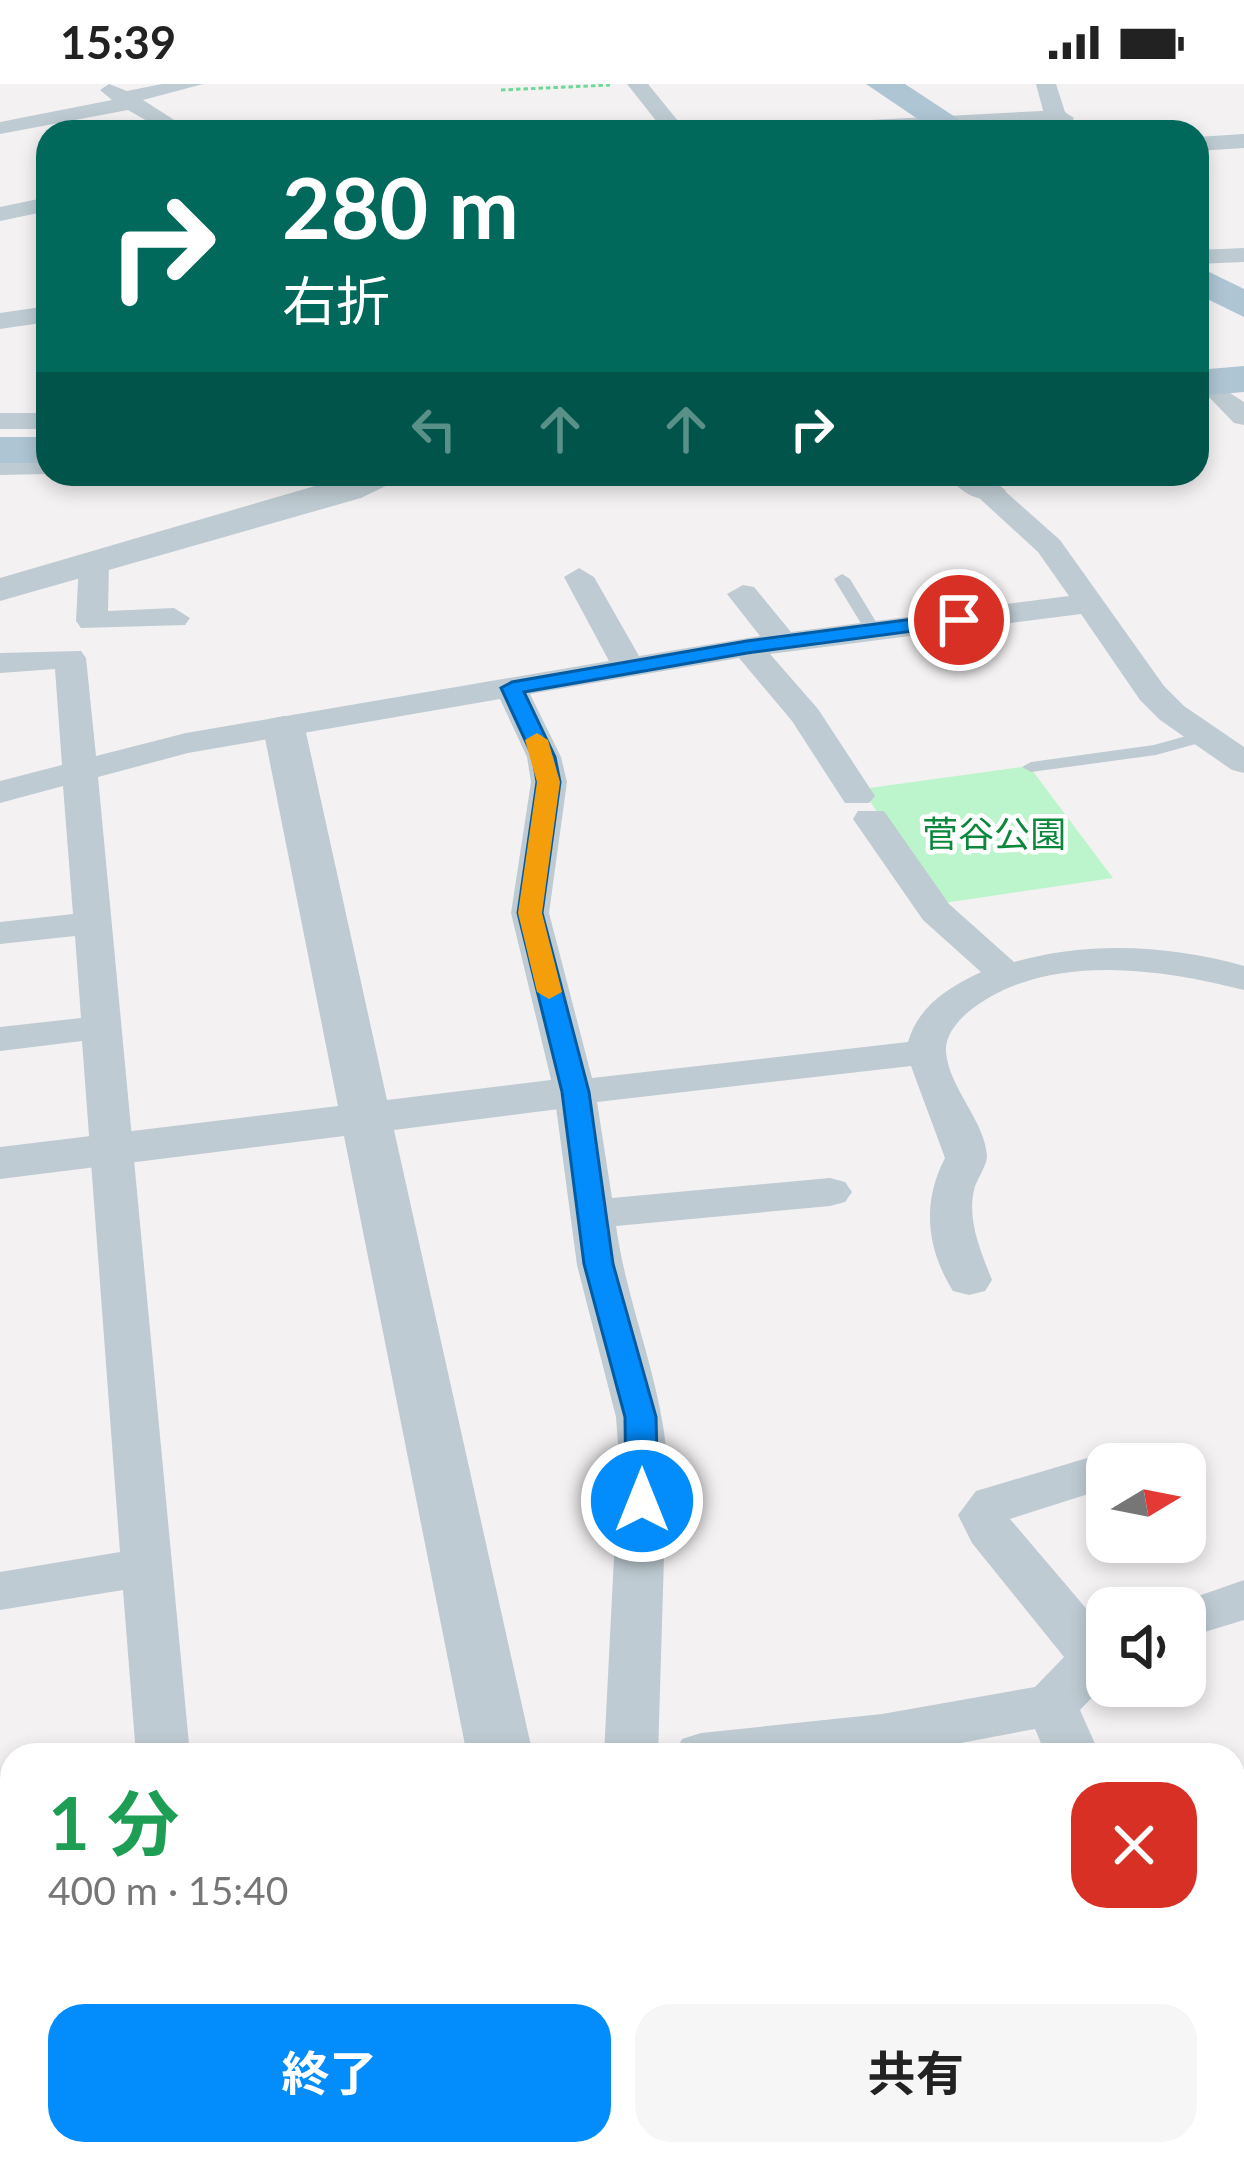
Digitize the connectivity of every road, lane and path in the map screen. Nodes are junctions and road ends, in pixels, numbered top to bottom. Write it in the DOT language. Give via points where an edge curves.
graph roads {
  1 [pos="99,84"];
  2 [pos="193,84"];
  3 [pos="638,84"];
  4 [pos="882,84"];
  5 [pos="1046,84"];
  6 [pos="501,91"];
  7 [pos="127,100"];
  8 [pos="36,120"];
  9 [pos="36,120"];
  10 [pos="161,120"];
  11 [pos="666,120"];
  12 [pos="941,120"];
  13 [pos="1065,120"];
  14 [pos="0,128"];
  15 [pos="1244,141"];
  16 [pos="1209,142"];
  17 [pos="36,206"];
  18 [pos="0,214"];
  19 [pos="1244,254"];
  20 [pos="1209,256"];
  21 [pos="1209,285"];
  22 [pos="1244,305"];
  23 [pos="36,316"];
  24 [pos="0,322"];
  25 [pos="0,421"];
  26 [pos="36,421"];
  27 [pos="0,437"];
  28 [pos="36,437"];
  29 [pos="36,450"];
  30 [pos="0,451"];
  31 [pos="36,465"];
  32 [pos="0,466"];
  33 [pos="336,486"];
  34 [pos="980,486"];
  35 [pos="94,563"];
  36 [pos="579,577"];
  37 [pos="842,579"];
  38 [pos="0,590"];
  39 [pos="742,594"];
  40 [pos="1089,603"];
  41 [pos="174,618"];
  42 [pos="873,631"];
  43 [pos="782,642"];
  44 [pos="747,647"];
  45 [pos="0,663"];
  46 [pos="629,668"];
  47 [pos="512,688"];
  48 [pos="284,728"];
  49 [pos="1204,736"];
  50 [pos="1244,763"];
  51 [pos="1031,767"];
  52 [pos="81,772"];
  53 [pos="0,792"];
  54 [pos="94,922"];
  55 [pos="0,933"];
  56 [pos="1004,973"];
  57 [pos="1244,978"];
  58 [pos="103,1027"];
  59 [pos="0,1039"];
  60 [pos="926,1052"];
  61 [pos="575,1092"];
  62 [pos="364,1118"];
  63 [pos="113,1149"];
  64 [pos="0,1163"];
  65 [pos="830,1192"];
  66 [pos="594,1214"];
  67 [pos="969,1280"];
  68 [pos="1086,1476"];
  69 [pos="148,1567"];
  70 [pos="0,1591"];
  71 [pos="1244,1600"];
  72 [pos="1206,1612"];
  73 [pos="1086,1639"];
  74 [pos="1086,1671"];
  75 [pos="1051,1705"];
  76 [pos="162,1743"];
  77 [pos="497,1743"];
  78 [pos="631,1743"];
  79 [pos="814,1743"];
  80 [pos="1068,1743"];
  1 -- 7 [label="street"];
  2 -- 7 [label="street"];
  3 -- 6 [label="path"];
  3 -- 11 [label="street"];
  4 -- 12 [label="main road"];
  5 -- 13 [label="street"];
  7 -- 8 [label="street"];
  7 -- 10 [label="street"];
  9 -- 14 [label="street"];
  15 -- 16 [label="street"];
  17 -- 18 [label="street"];
  19 -- 20 [label="street"];
  21 -- 22 [label="main road"];
  23 -- 24 [label="street"];
  25 -- 26 [label="street"];
  27 -- 28 [label="main road"];
  29 -- 30 [label="main road"];
  31 -- 32 [label="street"];
  33 -- 35 [label="street"];
  34 -- 40 [label="street" via="1048,546"];
  35 -- 38 [label="street"];
  35 -- 41 [label="street" via="92,622"];
  36 -- 46 [label="street"];
  37 -- 42 [label="lane"];
  39 -- 43 [label="street"];
  40 -- 42 [label="street"];
  40 -- 49 [label="street" via="1152,693"];
  42 -- 43 [label="street"];
  43 -- 44 [label="street"];
  44 -- 46 [label="street"];
  44 -- 56 [label="street" via="806,716 936,912"];
  45 -- 52 [label="street" via="70,658"];
  46 -- 47 [label="street"];
  47 -- 48 [label="street"];
  47 -- 61 [label="street" via="549,782 530,913"];
  48 -- 52 [label="street" via="186,743"];
  48 -- 62 [label="street"];
  49 -- 50 [label="street"];
  49 -- 51 [label="lane"];
  52 -- 53 [label="street"];
  52 -- 54 [label="street"];
  54 -- 55 [label="street"];
  54 -- 58 [label="street"];
  56 -- 57 [label="street" via="1137,962 1204,964"];
  56 -- 60 [label="street" via="941,1014"];
  58 -- 59 [label="street"];
  58 -- 63 [label="street"];
  60 -- 61 [label="street"];
  60 -- 67 [label="street" via="966,1158 948,1190 950,1229"];
  61 -- 62 [label="street"];
  61 -- 66 [label="street"];
  62 -- 63 [label="street"];
  62 -- 77 [label="street"];
  63 -- 64 [label="street"];
  63 -- 69 [label="street"];
  65 -- 66 [label="street"];
  66 -- 78 [label="street" via="643,1458"];
  68 -- 73 [label="street" via="994,1504 983,1515"];
  69 -- 70 [label="street"];
  69 -- 76 [label="street"];
  71 -- 72 [label="street"];
  74 -- 75 [label="street"];
  75 -- 79 [label="street"];
  75 -- 80 [label="street"];
}
